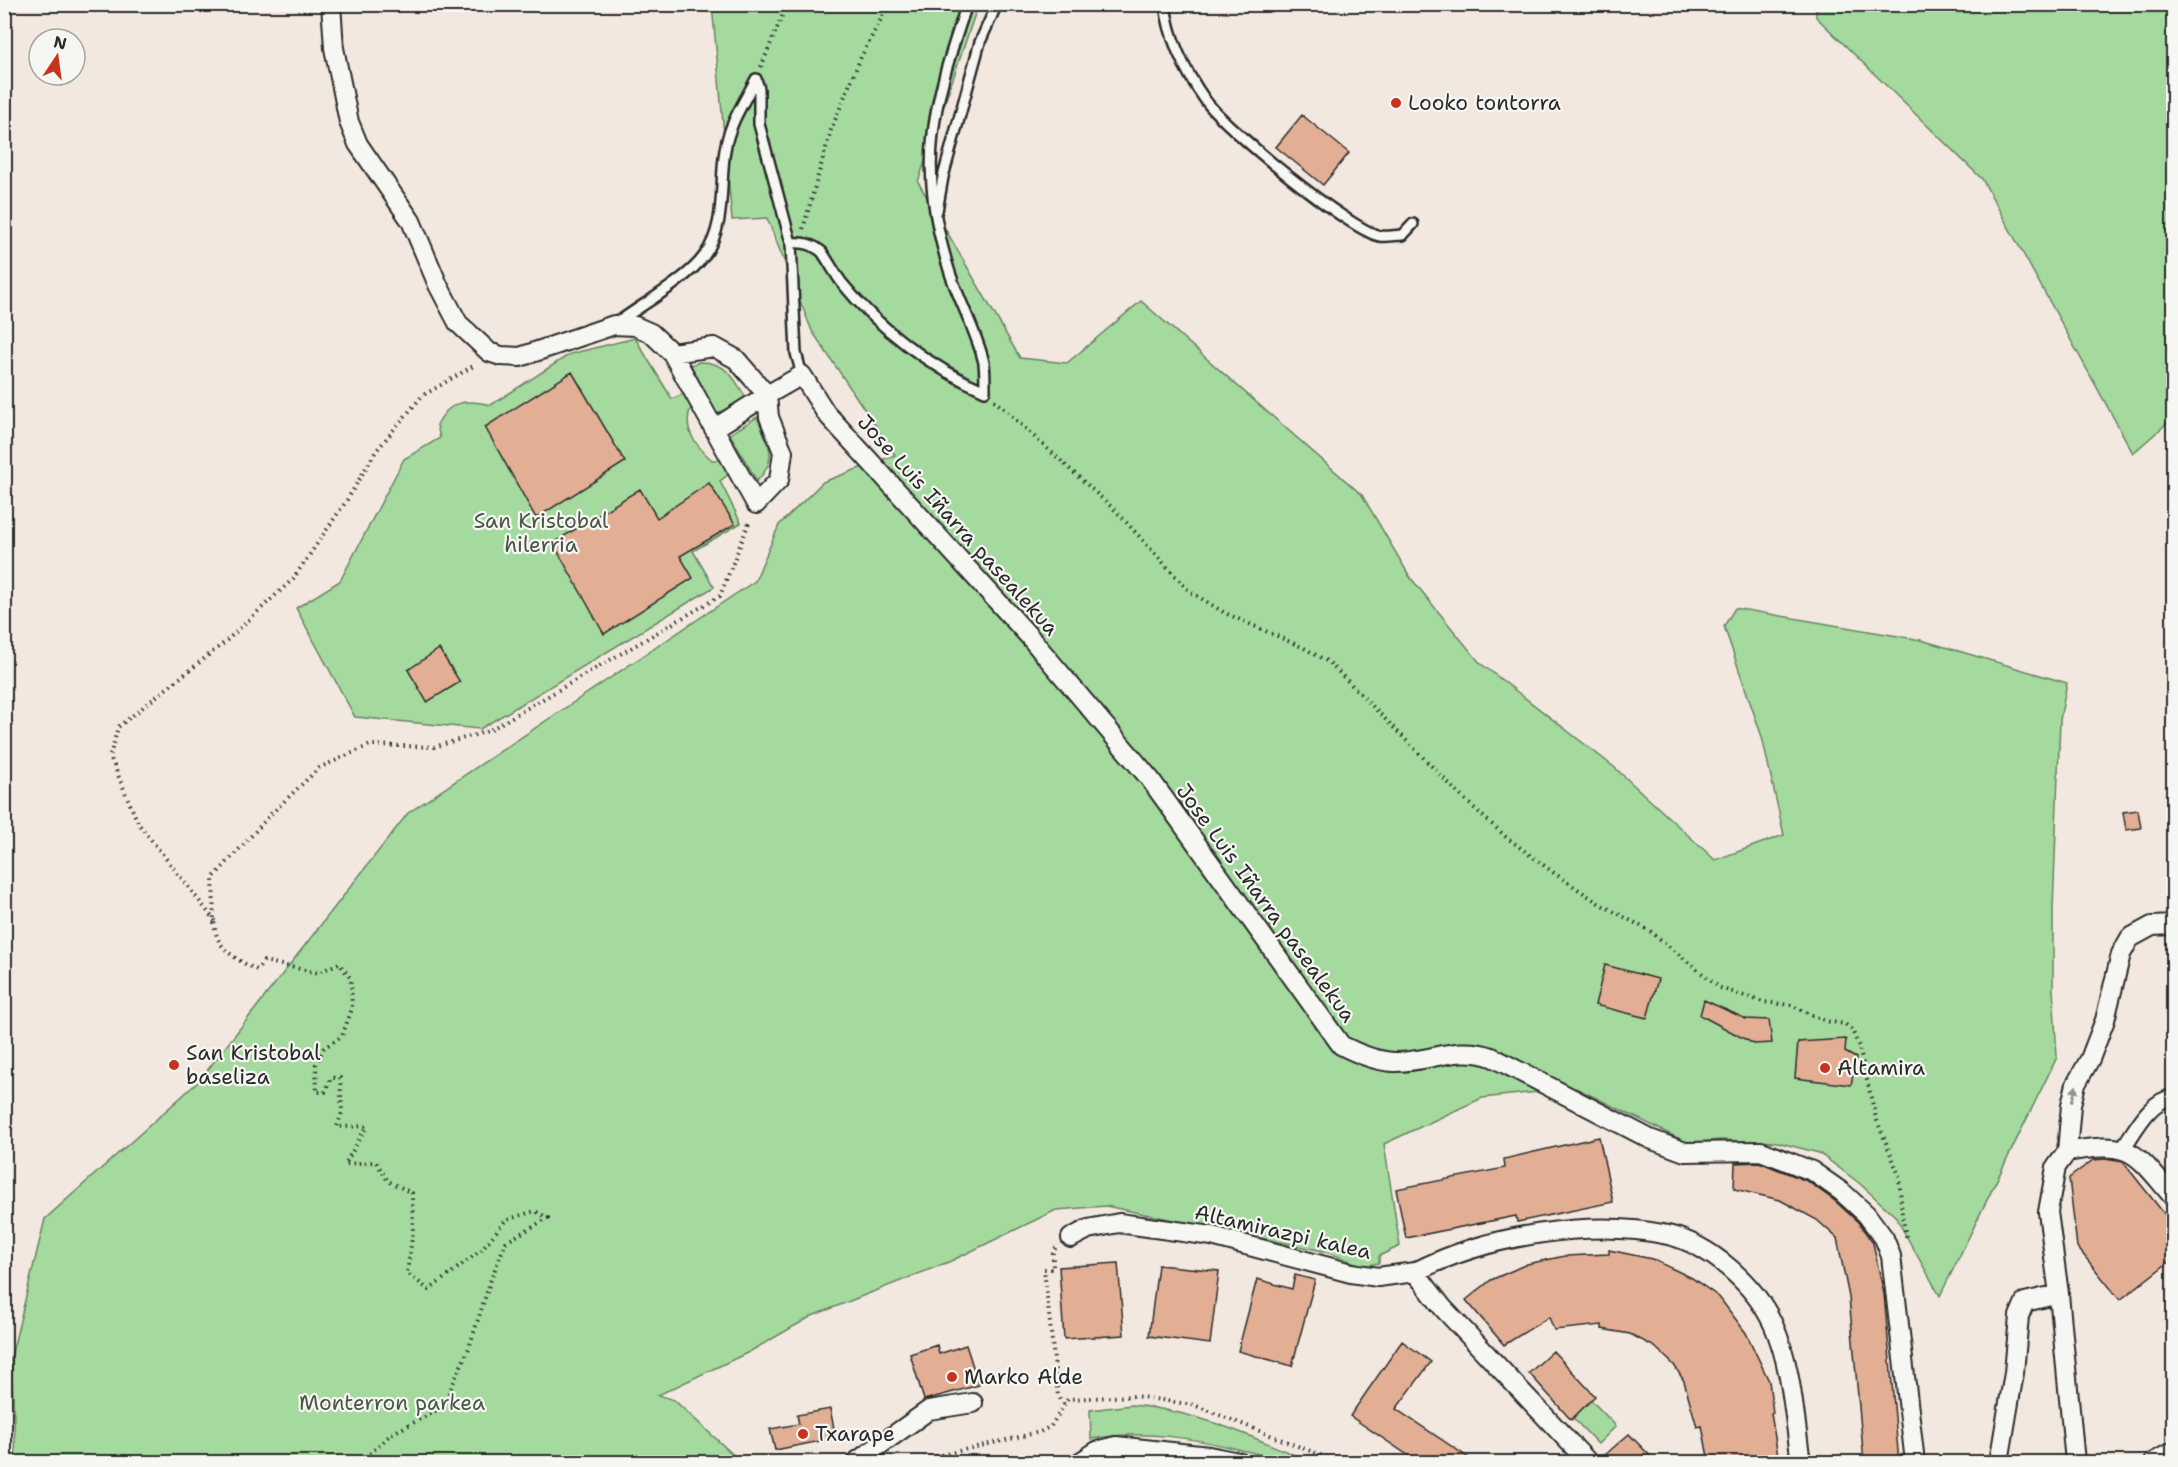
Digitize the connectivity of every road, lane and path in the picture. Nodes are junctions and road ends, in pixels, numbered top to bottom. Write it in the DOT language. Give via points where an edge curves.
graph roads {
  1 [pos="331,4"];
  2 [pos="787,4"];
  3 [pos="890,4"];
  4 [pos="967,4"];
  5 [pos="997,4"];
  6 [pos="1165,4"];
  7 [pos="756,79"];
  8 [pos="935,219"];
  9 [pos="1413,224"];
  10 [pos="791,243"];
  11 [pos="614,326"];
  12 [pos="672,353"];
  13 [pos="495,354"];
  14 [pos="802,375"];
  15 [pos="985,391"];
  16 [pos="767,395"];
  17 [pos="715,428"];
  18 [pos="756,504"];
  19 [pos="215,921"];
  20 [pos="2174,925"];
  21 [pos="2174,1097"];
  22 [pos="2124,1148"];
  23 [pos="2067,1152"];
  24 [pos="2174,1198"];
  25 [pos="1071,1238"];
  26 [pos="1909,1248"];
  27 [pos="1415,1272"];
  28 [pos="2059,1294"];
  29 [pos="973,1403"];
  30 [pos="1064,1404"];
  31 [pos="2174,1421"];
  32 [pos="2174,1429"];
  33 [pos="2174,1451"];
  34 [pos="361,1462"];
  35 [pos="856,1462"];
  36 [pos="1081,1462"];
  37 [pos="1239,1462"];
  38 [pos="1588,1462"];
  39 [pos="1801,1462"];
  40 [pos="1915,1462"];
  41 [pos="1999,1462"];
  42 [pos="2075,1462"];
  43 [pos="2154,1462"];
  44 [pos="2167,1462"];
  45 [pos="2174,1462"];
  1 -- 13 [label="street" via="334,48 349,122 358,144 411,221 458,323"];
  2 -- 7 [label="path"];
  3 -- 10 [label="path" via="846,91 825,149 805,227"];
  4 -- 8 [label="lane" via="946,66 931,136"];
  5 -- 8 [label="lane" via="980,42"];
  6 -- 9 [label="lane" via="1167,27 1207,102 1252,147 1347,218 1379,236 1403,235"];
  7 -- 10 [label="lane" via="763,142"];
  7 -- 11 [label="lane" via="732,124 725,150 720,215 705,256"];
  8 -- 15 [label="lane" via="984,363"];
  10 -- 14 [label="lane" via="796,353"];
  10 -- 15 [label="lane" via="807,243 822,252 855,299 882,324 939,366"];
  11 -- 12 [label="street" via="651,333"];
  11 -- 13 [label="street" via="520,357"];
  12 -- 16 [label="street" via="714,347 736,359"];
  12 -- 17 [label="street"];
  13 -- 19 [label="path" via="422,396 376,451 292,579 224,643 118,727 110,756 138,823"];
  14 -- 16 [label="street"];
  14 -- 40 [label="street, Jose Luis Iñarra pasealekua" via="826,413 1028,635 1150,779 1341,1045 1365,1057 1394,1062 1476,1051 1650,1139 1685,1152 1761,1152 1788,1160 1812,1171 1866,1214 1884,1238 1891,1256"];
  15 -- 26 [label="path" via="1117,512 1186,588 1225,613 1330,663 1463,798 1554,873 1599,904 1650,931 1720,988 1755,1000 1791,1005 1852,1030 1876,1118 1899,1175"];
  16 -- 17 [label="street"];
  16 -- 18 [label="street" via="769,417 783,452 779,480"];
  17 -- 18 [label="street"];
  18 -- 19 [label="path" via="720,596 488,731 434,747 370,745 319,768 213,878"];
  19 -- 34 [label="path" via="216,940 231,958 257,970 264,961 318,973 339,963 351,979 352,1010 342,1036 324,1048 316,1064 317,1092 325,1092 331,1078 340,1078 342,1112 337,1127 368,1126 345,1164 376,1162 388,1181 412,1193 413,1231 407,1272 429,1290 481,1250 506,1220 535,1211 548,1218 506,1242 469,1348 442,1408 391,1434"];
  23 -- 20 [label="street, one-way" via="2076,1084 2105,1020 2121,954 2130,938 2144,930"];
  21 -- 22 [label="street" via="2158,1104 2142,1119"];
  22 -- 23 [label="street" via="2100,1146"];
  22 -- 24 [label="street" via="2133,1152"];
  23 -- 28 [label="street" via="2056,1167 2048,1212"];
  25 -- 27 [label="street, Altamirazpi kalea" via="1088,1229 1119,1223 1212,1236 1351,1273 1378,1277"];
  25 -- 30 [label="path" via="1053,1250 1053,1269 1044,1269 1058,1396"];
  27 -- 38 [label="street" via="1443,1308"];
  27 -- 39 [label="street" via="1445,1257 1573,1230 1607,1229 1670,1236 1701,1249 1755,1294 1773,1324 1784,1355"];
  28 -- 41 [label="street" via="2025,1302 2019,1316"];
  28 -- 42 [label="street"];
  29 -- 35 [label="street" via="929,1410"];
  31 -- 32 [label="path" via="2170,1423"];
  33 -- 43 [label="street"];
  36 -- 37 [label="street" via="1097,1451 1116,1446"];
  44 -- 45 [label="street"];
}
